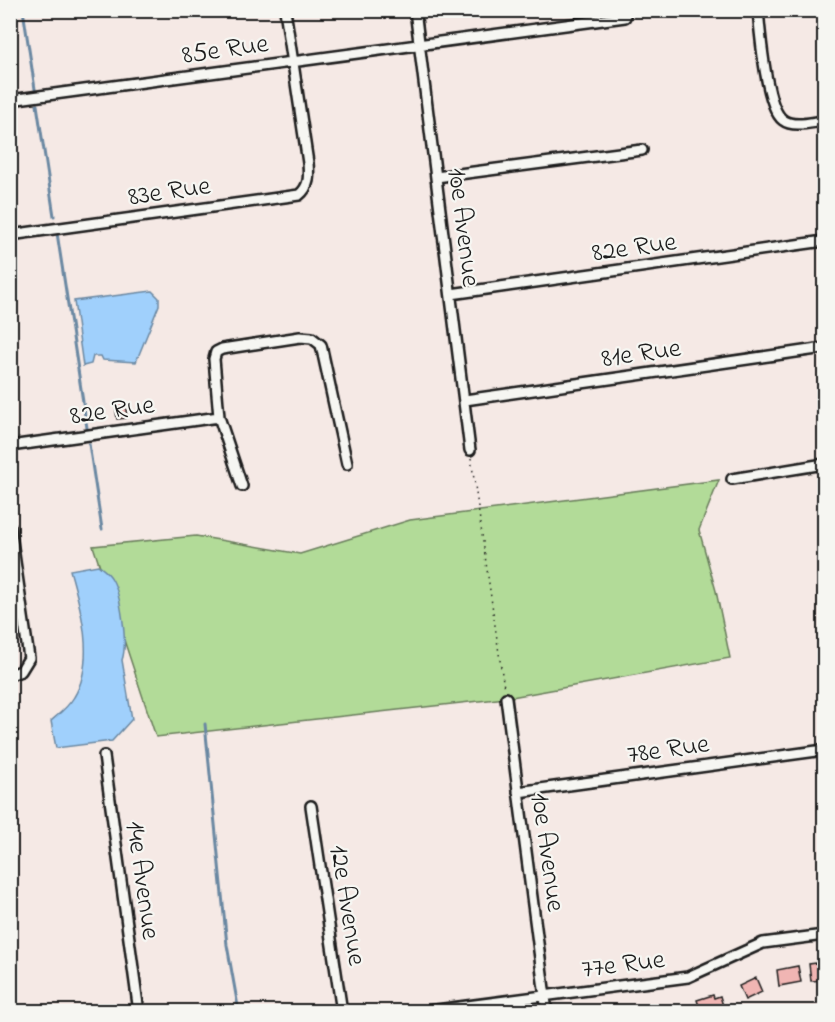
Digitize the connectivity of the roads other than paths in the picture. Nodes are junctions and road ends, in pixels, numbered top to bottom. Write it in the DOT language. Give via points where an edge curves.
graph roads {
  1 [pos="285,10"];
  2 [pos="415,10"];
  3 [pos="758,10"];
  4 [pos="625,17"];
  5 [pos="420,46"];
  6 [pos="292,62"];
  7 [pos="10,100"];
  8 [pos="825,121"];
  9 [pos="642,150"];
  10 [pos="436,177"];
  11 [pos="10,235"];
  12 [pos="825,242"];
  13 [pos="451,294"];
  14 [pos="825,348"];
  15 [pos="465,400"];
  16 [pos="219,417"];
  17 [pos="10,446"];
  18 [pos="470,450"];
  19 [pos="347,464"];
  20 [pos="825,464"];
  21 [pos="732,478"];
  22 [pos="242,486"];
  23 [pos="10,527"];
  24 [pos="10,675"];
  25 [pos="506,698"];
  26 [pos="825,750"];
  27 [pos="104,756"];
  28 [pos="518,792"];
  29 [pos="311,806"];
  30 [pos="825,934"];
  31 [pos="545,995"];
  32 [pos="139,1011"];
  33 [pos="342,1011"];
  34 [pos="421,1011"];
  35 [pos="547,1011"];
  1 -- 6 [label="street, 83e Rue"];
  2 -- 5 [label="street, 10e Avenue"];
  3 -- 8 [label="street" via="762,55 776,113 784,122 795,124"];
  4 -- 5 [label="street, 85e Rue"];
  5 -- 6 [label="street, 85e Rue"];
  5 -- 10 [label="street, 10e Avenue"];
  6 -- 7 [label="street, 85e Rue"];
  6 -- 11 [label="street, 83e Rue" via="308,163 308,186 299,195"];
  9 -- 10 [label="street"];
  10 -- 13 [label="street, 10e Avenue"];
  12 -- 13 [label="street, 82e Rue"];
  13 -- 15 [label="street, 10e Avenue"];
  14 -- 15 [label="street, 81e Rue"];
  15 -- 18 [label="street, 10e Avenue"];
  16 -- 17 [label="street, 82e Rue"];
  16 -- 19 [label="street" via="216,352 312,338 321,345"];
  16 -- 22 [label="street"];
  20 -- 21 [label="street"];
  23 -- 24 [label="street" via="29,658 26,666"];
  25 -- 28 [label="street, 10e Avenue"];
  26 -- 28 [label="street, 78e Rue"];
  27 -- 32 [label="street, 14e Avenue"];
  28 -- 31 [label="street, 10e Avenue"];
  29 -- 33 [label="street, 12e Avenue"];
  30 -- 31 [label="street, 77e Rue" via="763,943 688,977"];
  31 -- 34 [label="street, 77e Rue"];
  31 -- 35 [label="street, 10e Avenue"];
}
